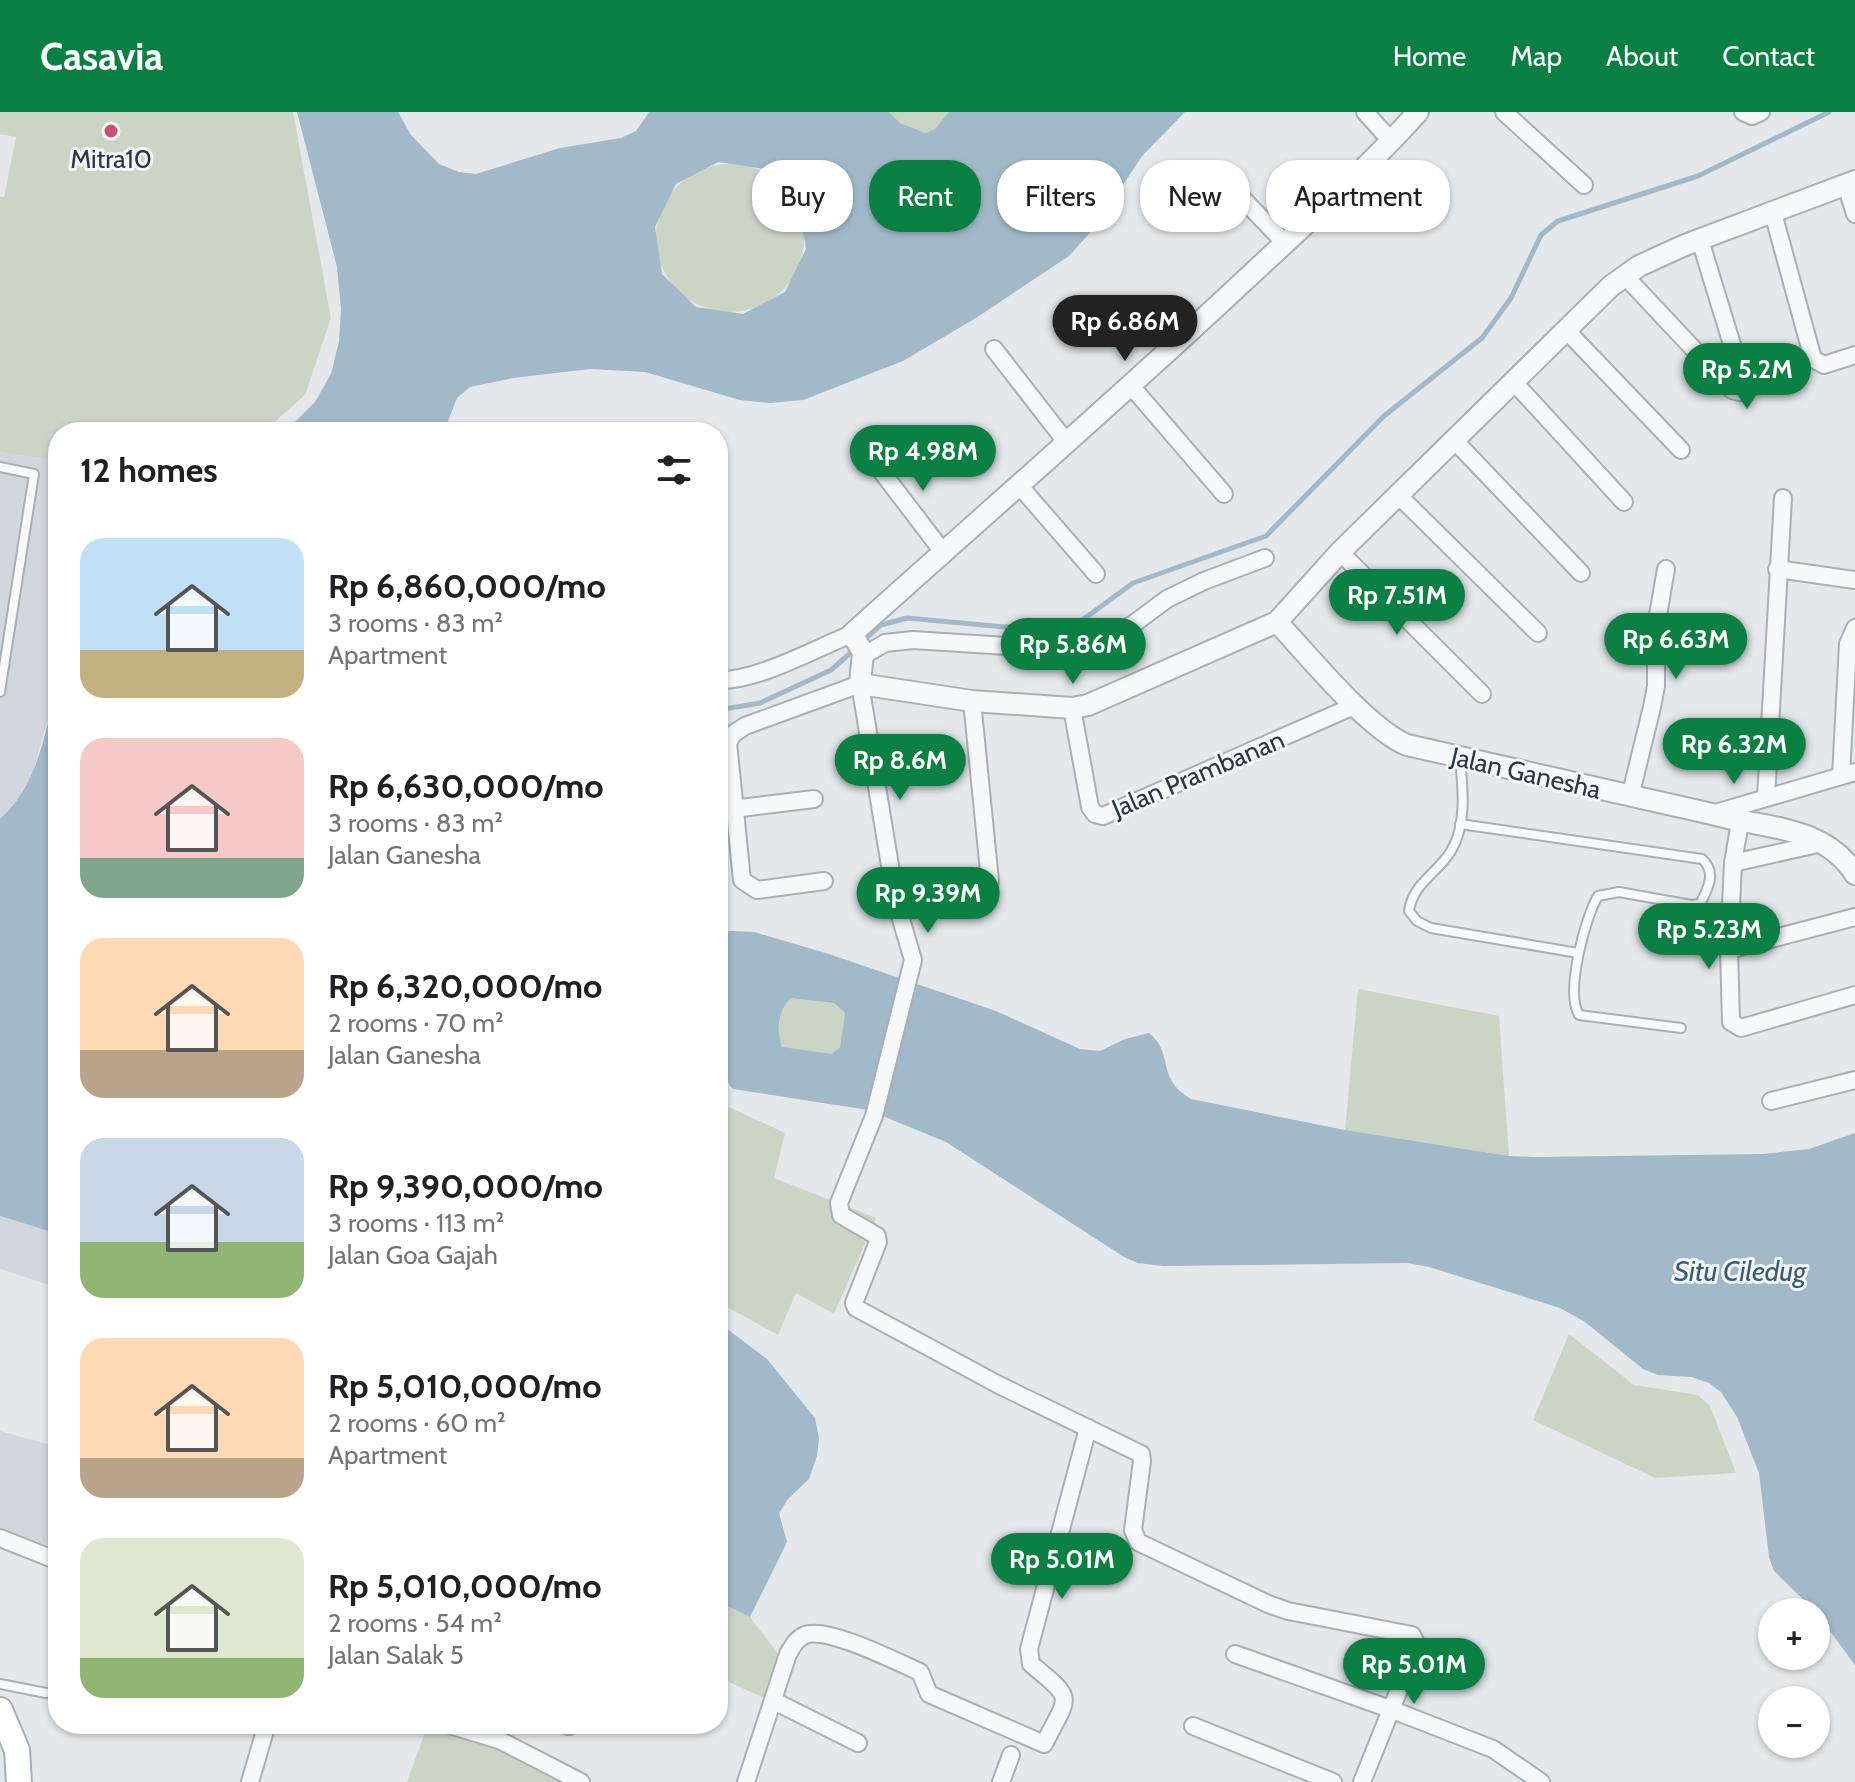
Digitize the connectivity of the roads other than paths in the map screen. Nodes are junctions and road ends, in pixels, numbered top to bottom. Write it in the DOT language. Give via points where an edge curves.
graph roads {
  1 [pos="1365,112"];
  2 [pos="1418,112"];
  3 [pos="1504,112"];
  4 [pos="1743,112"];
  5 [pos="1761,112"];
  6 [pos="1391,141"];
  7 [pos="1851,183"];
  8 [pos="1584,185"];
  9 [pos="1250,206"];
  10 [pos="1773,213"];
  11 [pos="1855,214"];
  12 [pos="1700,240"];
  13 [pos="1285,243"];
  14 [pos="1625,276"];
  15 [pos="1565,329"];
  16 [pos="994,349"];
  17 [pos="1855,355"];
  18 [pos="1513,381"];
  19 [pos="1132,387"];
  20 [pos="1454,440"];
  21 [pos="1067,443"];
  22 [pos="1681,450"];
  23 [pos="872,459"];
  24 [pos="0,467"];
  25 [pos="1018,484"];
  26 [pos="1224,494"];
  27 [pos="1398,495"];
  28 [pos="1783,498"];
  29 [pos="1624,502"];
  30 [pos="943,552"];
  31 [pos="1340,552"];
  32 [pos="1265,558"];
  33 [pos="1666,569"];
  34 [pos="1777,569"];
  35 [pos="1581,573"];
  36 [pos="1096,574"];
  37 [pos="1855,580"];
  38 [pos="1277,622"];
  39 [pos="1855,628"];
  40 [pos="1538,633"];
  41 [pos="859,645"];
  42 [pos="728,680"];
  43 [pos="860,684"];
  44 [pos="0,692"];
  45 [pos="1482,694"];
  46 [pos="972,701"];
  47 [pos="1356,705"];
  48 [pos="1072,708"];
  49 [pos="1460,757"];
  50 [pos="1848,774"];
  51 [pos="1630,797"];
  52 [pos="1766,797"];
  53 [pos="814,799"];
  54 [pos="733,809"];
  55 [pos="1712,814"];
  56 [pos="1740,822"];
  57 [pos="1460,824"];
  58 [pos="1822,843"];
  59 [pos="1733,863"];
  60 [pos="1855,874"];
  61 [pos="824,881"];
  62 [pos="990,881"];
  63 [pos="1855,917"];
  64 [pos="1729,950"];
  65 [pos="1578,953"];
  66 [pos="1855,995"];
  67 [pos="1681,1028"];
  68 [pos="1855,1080"];
  69 [pos="1771,1101"];
  70 [pos="1088,1428"];
  71 [pos="0,1538"];
  72 [pos="48,1557"];
  73 [pos="1235,1654"];
  74 [pos="0,1684"];
  75 [pos="48,1693"];
  76 [pos="774,1701"];
  77 [pos="1390,1709"];
  78 [pos="0,1710"];
  79 [pos="1193,1726"];
  80 [pos="264,1734"];
  81 [pos="479,1734"];
  82 [pos="858,1743"];
  83 [pos="1011,1755"];
  84 [pos="1534,1780"];
  85 [pos="19,1782"];
  86 [pos="250,1782"];
  87 [pos="581,1782"];
  88 [pos="746,1782"];
  89 [pos="1001,1782"];
  90 [pos="1333,1782"];
  91 [pos="1362,1782"];
  1 -- 6 [label="street"];
  2 -- 6 [label="street"];
  3 -- 8 [label="street"];
  4 -- 5 [label="street"];
  6 -- 13 [label="street"];
  7 -- 10 [label="street"];
  7 -- 11 [label="street"];
  9 -- 13 [label="street"];
  10 -- 12 [label="street"];
  10 -- 17 [label="street" via="1813,359 1824,365"];
  12 -- 14 [label="street"];
  12 -- 14 [label="street" via="1742,377 1740,392 1732,390"];
  13 -- 19 [label="street"];
  14 -- 15 [label="street"];
  15 -- 18 [label="street"];
  15 -- 22 [label="street"];
  16 -- 21 [label="street"];
  18 -- 20 [label="street"];
  18 -- 29 [label="street"];
  19 -- 21 [label="street"];
  19 -- 26 [label="street"];
  20 -- 27 [label="street"];
  20 -- 35 [label="street"];
  21 -- 25 [label="street"];
  23 -- 30 [label="street"];
  24 -- 44 [label="lane" via="34,474"];
  25 -- 30 [label="street"];
  25 -- 36 [label="street"];
  27 -- 31 [label="street"];
  27 -- 40 [label="street"];
  28 -- 34 [label="street"];
  30 -- 41 [label="street"];
  31 -- 38 [label="street"];
  31 -- 45 [label="street"];
  32 -- 41 [label="street" via="1167,599 1132,625 1090,645 1055,649 913,640"];
  33 -- 51 [label="street" via="1656,627 1656,686"];
  34 -- 37 [label="street"];
  34 -- 52 [label="street"];
  38 -- 47 [label="street, Jalan Ganesha"];
  38 -- 48 [label="street"];
  39 -- 50 [label="street" via="1848,644"];
  41 -- 42 [label="street"];
  41 -- 43 [label="street"];
  43 -- 46 [label="street"];
  43 -- 54 [label="street" via="733,734 728,743"];
  43 -- 70 [label="street" via="912,970 874,1116 839,1203 841,1215 877,1236 878,1242 854,1303 972,1371"];
  46 -- 48 [label="street"];
  46 -- 62 [label="street"];
  47 -- 48 [label="street, Jalan Prambanan" via="1103,816 1090,807"];
  47 -- 49 [label="street, Jalan Ganesha" via="1394,739"];
  49 -- 51 [label="street, Jalan Ganesha"];
  49 -- 57 [label="lane"];
  50 -- 52 [label="street"];
  51 -- 55 [label="street, Jalan Ganesha"];
  52 -- 55 [label="street"];
  53 -- 54 [label="street"];
  54 -- 61 [label="street" via="742,880 748,886 757,890"];
  55 -- 56 [label="street, Jalan Ganesha"];
  56 -- 58 [label="street, Jalan Ganesha" via="1800,832"];
  56 -- 59 [label="street"];
  57 -- 65 [label="lane" via="1445,859 1413,893 1409,911 1417,921 1431,928"];
  57 -- 65 [label="lane" via="1708,864 1711,875 1700,904 1619,892 1598,896"];
  58 -- 59 [label="street"];
  58 -- 60 [label="street, Jalan Ganesha"];
  59 -- 64 [label="street"];
  63 -- 64 [label="street"];
  64 -- 66 [label="street" via="1731,1022 1741,1028"];
  65 -- 67 [label="lane" via="1574,1006 1579,1015"];
  68 -- 69 [label="street"];
  70 -- 76 [label="street" via="1029,1649 1031,1664 1065,1695 1044,1744 929,1694 920,1672 845,1639 814,1633 794,1642"];
  70 -- 77 [label="street" via="1141,1454 1133,1530 1138,1542 1288,1611 1412,1635 1417,1645"];
  71 -- 72 [label="street"];
  73 -- 77 [label="street"];
  74 -- 75 [label="lane"];
  76 -- 82 [label="street"];
  76 -- 88 [label="street"];
  77 -- 84 [label="street" via="1493,1749"];
  77 -- 91 [label="street"];
  78 -- 85 [label="main road" via="17,1750"];
  79 -- 90 [label="street"];
  80 -- 86 [label="street"];
  81 -- 87 [label="street"];
  83 -- 89 [label="street"];
}
